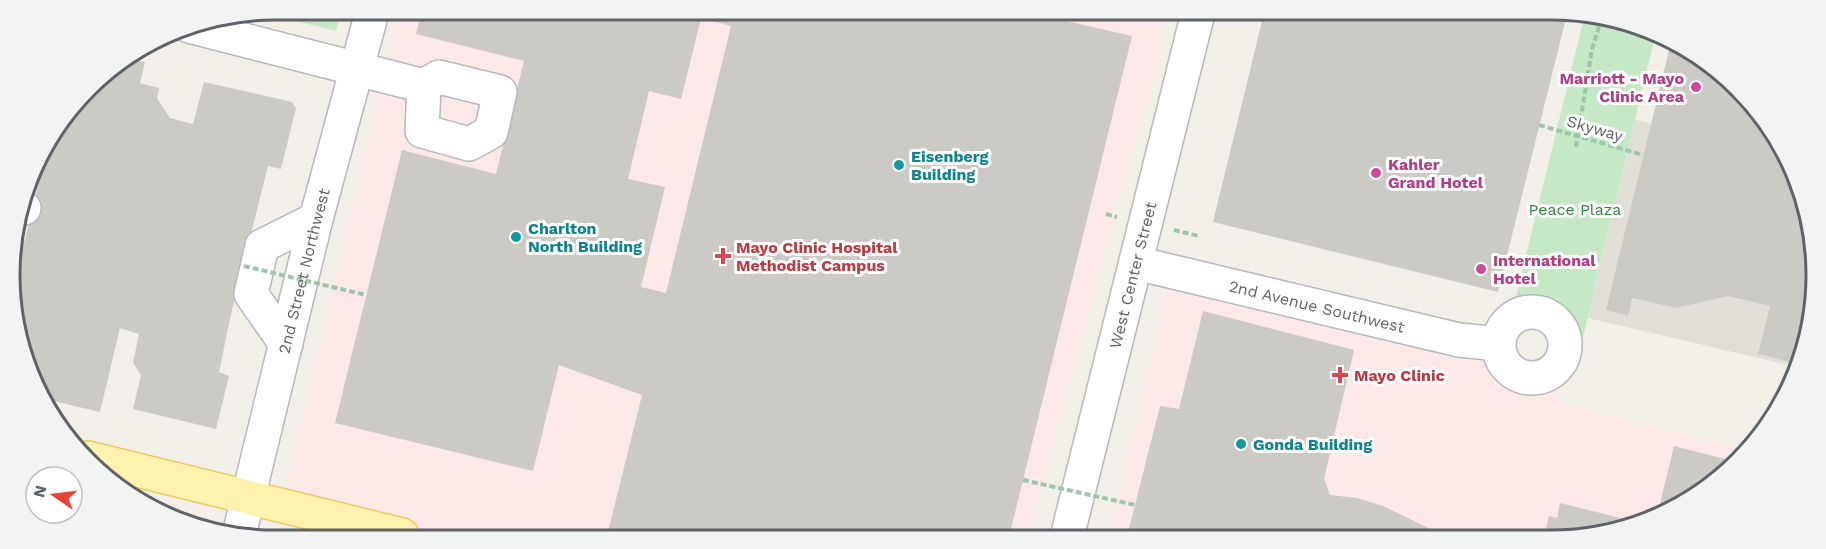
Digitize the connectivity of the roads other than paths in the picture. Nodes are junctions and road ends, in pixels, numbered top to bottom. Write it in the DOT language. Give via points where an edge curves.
graph roads {
  1 [pos="370,20"];
  2 [pos="1196,20"];
  3 [pos="204,30"];
  4 [pos="358,68"];
  5 [pos="424,86"];
  6 [pos="316,219"];
  7 [pos="1136,262"];
  8 [pos="286,344"];
  9 [pos="1499,344"];
  10 [pos="101,461"];
  11 [pos="248,496"];
  12 [pos="241,527"];
  13 [pos="382,530"];
  14 [pos="1069,530"];
  1 -- 4 [label="street, 2nd Street Northwest"];
  2 -- 7 [label="street, West Center Street"];
  3 -- 4 [label="street"];
  4 -- 5 [label="street"];
  4 -- 6 [label="street, 2nd Street Northwest"];
  6 -- 8 [label="street, 2nd Street Northwest"];
  6 -- 8 [label="street" via="261,246 251,294"];
  7 -- 9 [label="street, 2nd Avenue Southwest" via="1459,340"];
  7 -- 14 [label="street, West Center Street"];
  8 -- 11 [label="street, 2nd Street Northwest"];
  10 -- 11 [label="main road"];
  11 -- 12 [label="street, 2nd Street Northwest"];
  11 -- 13 [label="main road"];
}
